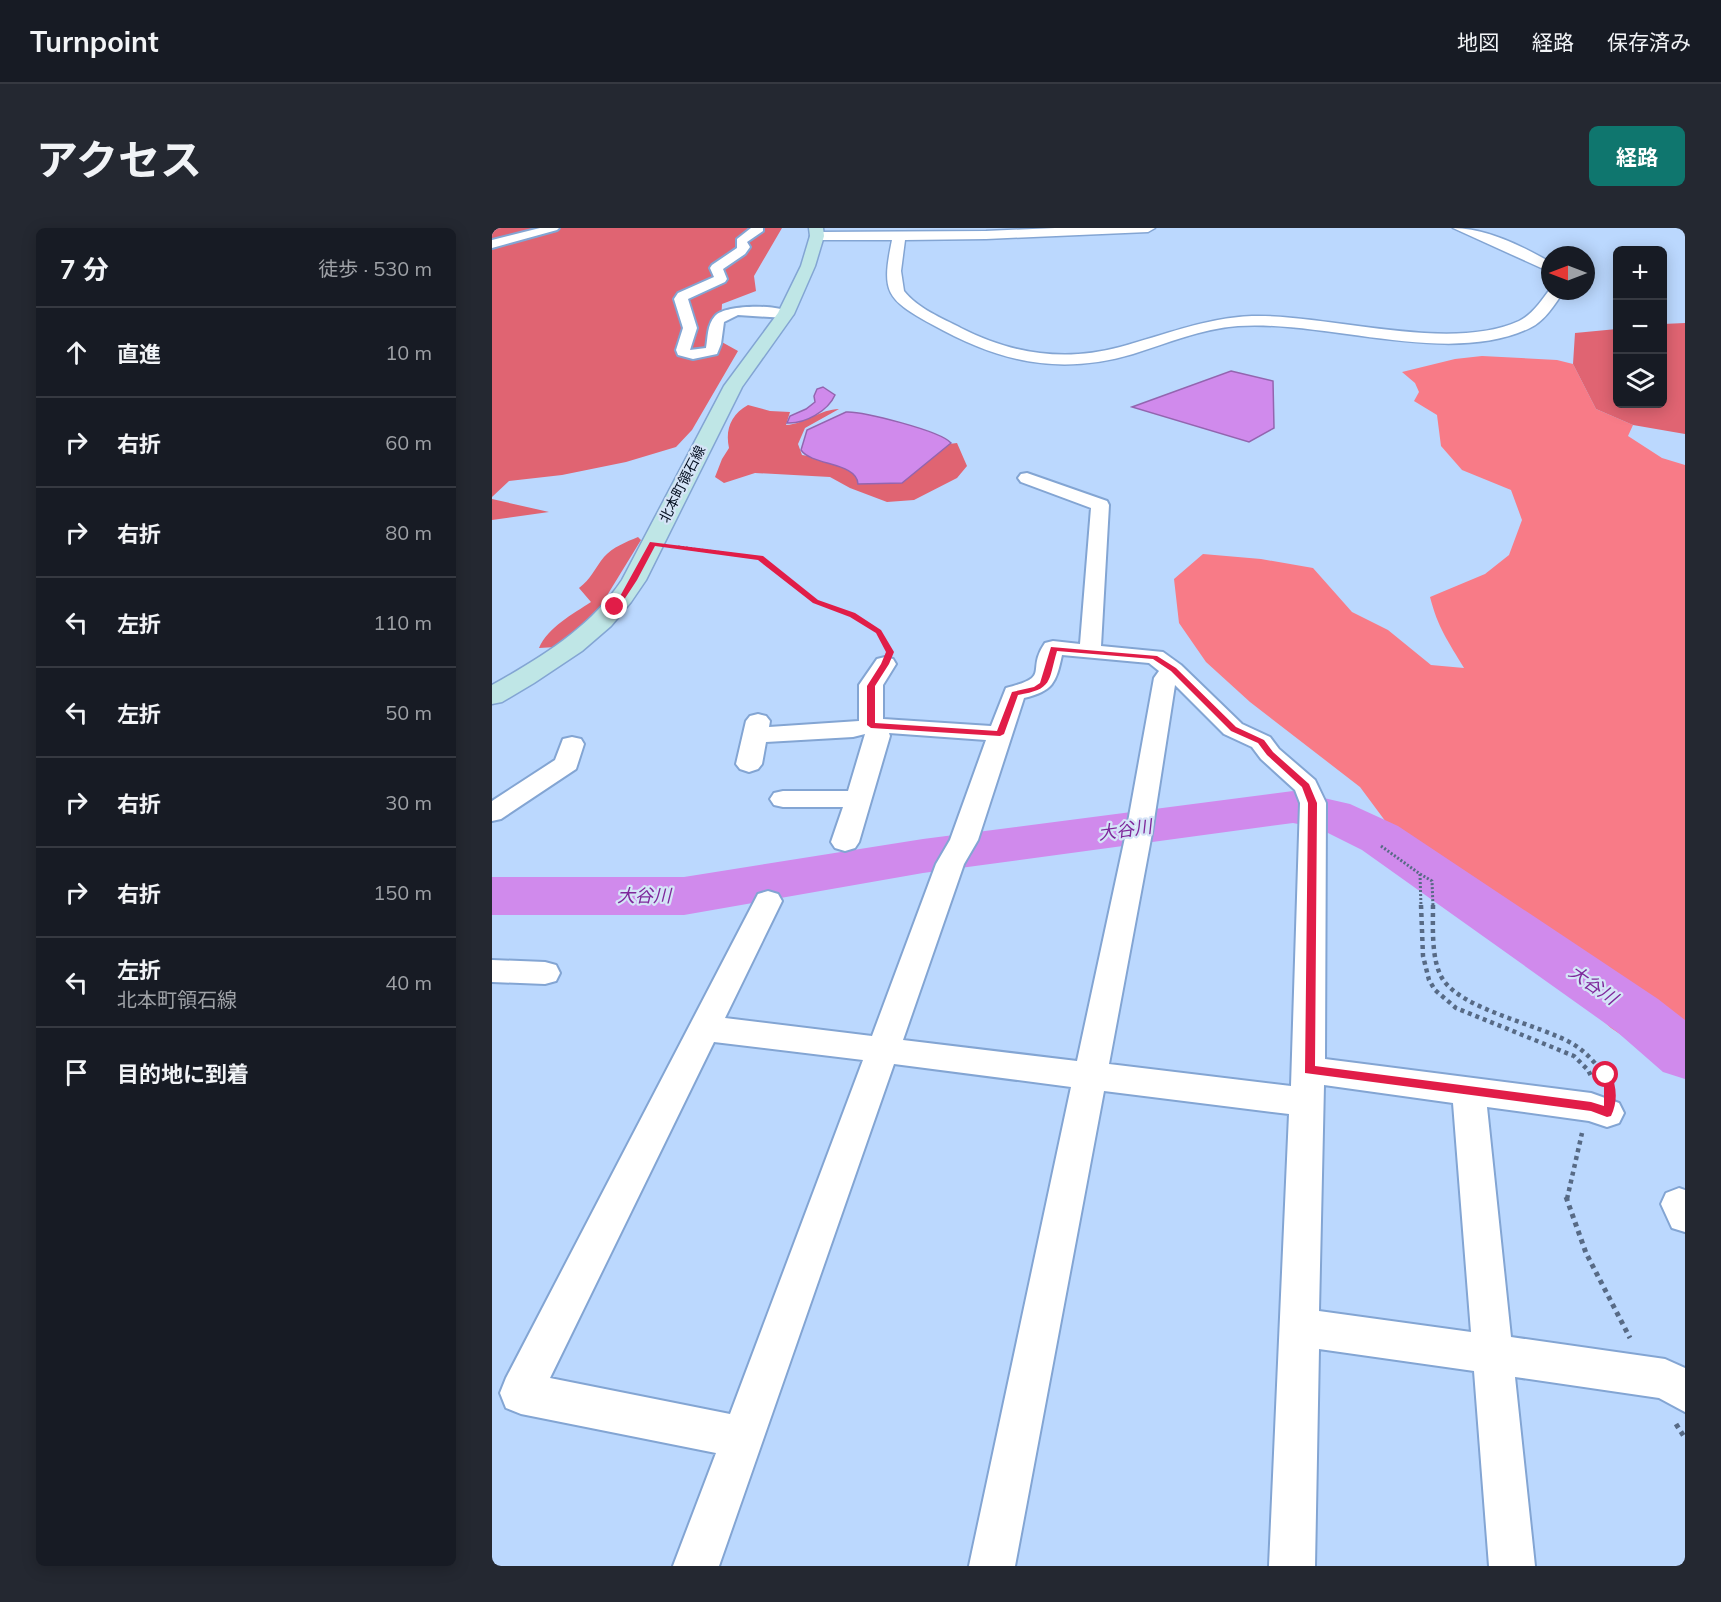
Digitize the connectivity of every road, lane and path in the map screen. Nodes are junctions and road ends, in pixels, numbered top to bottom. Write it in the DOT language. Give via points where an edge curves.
graph roads {
  1 [pos="553,228"];
  2 [pos="757,228"];
  3 [pos="1148,228"];
  4 [pos="1460,228"];
  5 [pos="817,232"];
  6 [pos="899,237"];
  7 [pos="492,244"];
  8 [pos="1541,263"];
  9 [pos="1548,300"];
  10 [pos="786,314"];
  11 [pos="1027,478"];
  12 [pos="653,543"];
  13 [pos="1090,652"];
  14 [pos="885,664"];
  15 [pos="1173,670"];
  16 [pos="492,696"];
  17 [pos="871,725"];
  18 [pos="1000,734"];
  19 [pos="572,744"];
  20 [pos="749,764"];
  21 [pos="783,799"];
  22 [pos="859,799"];
  23 [pos="492,813"];
  24 [pos="845,842"];
  25 [pos="1420,874"];
  26 [pos="768,901"];
  27 [pos="545,973"];
  28 [pos="496,978"];
  29 [pos="703,1028"];
  30 [pos="883,1048"];
  31 [pos="1091,1075"];
  32 [pos="1307,1086"];
  33 [pos="1469,1092"];
  34 [pos="1607,1113"];
  35 [pos="1300,1327"];
  36 [pos="1493,1354"];
  37 [pos="1685,1391"];
  38 [pos="741,1437"];
  39 [pos="696,1566"];
  40 [pos="992,1566"];
  41 [pos="1292,1566"];
  42 [pos="1512,1566"];
  1 -- 7 [label="street"];
  2 -- 10 [label="street" via="741,241 741,252 716,268 721,279 681,299 690,319 683,352 693,355 711,351 718,320 725,313"];
  3 -- 6 [label="street"];
  4 -- 8 [label="street"];
  5 -- 6 [label="street"];
  5 -- 10 [label="main road, 北本町領石線" via="805,275"];
  6 -- 9 [label="street" via="892,276 895,291 906,304 996,351 1045,359 1096,357 1227,322 1284,323 1412,336 1486,336 1527,323"];
  10 -- 12 [label="main road, 北本町領石線" via="733,386"];
  11 -- 13 [label="street" via="1100,505"];
  12 -- 14 [label="path" via="760,558 815,601 852,615 879,632 890,652"];
  12 -- 16 [label="main road, 北本町領石線" via="615,607 586,635"];
  13 -- 15 [label="street" via="1155,657"];
  13 -- 18 [label="street" via="1053,648 1043,684 1014,693"];
  14 -- 17 [label="street" via="871,686"];
  15 -- 31 [label="street" via="1164,678 1140,827"];
  15 -- 32 [label="street" via="1233,729 1261,741 1306,786 1313,810"];
  17 -- 18 [label="street"];
  17 -- 20 [label="street" via="853,730 757,728"];
  17 -- 22 [label="street" via="878,736"];
  18 -- 30 [label="street"];
  19 -- 23 [label="street" via="567,764"];
  21 -- 22 [label="street"];
  22 -- 24 [label="street"];
  25 -- 34 [label="path" via="1432,881 1435,945 1446,986 1463,999 1553,1033 1580,1049 1606,1075 1610,1085"];
  26 -- 29 [label="street"];
  27 -- 28 [label="street"];
  29 -- 30 [label="street"];
  29 -- 38 [label="street" via="521,1393"];
  30 -- 31 [label="street"];
  30 -- 38 [label="street"];
  31 -- 32 [label="street"];
  31 -- 40 [label="street"];
  32 -- 33 [label="street"];
  32 -- 35 [label="street"];
  33 -- 34 [label="street" via="1591,1107"];
  33 -- 36 [label="street"];
  35 -- 36 [label="street"];
  35 -- 41 [label="street"];
  36 -- 37 [label="street" via="1665,1379"];
  36 -- 42 [label="street"];
  38 -- 39 [label="street"];
}
